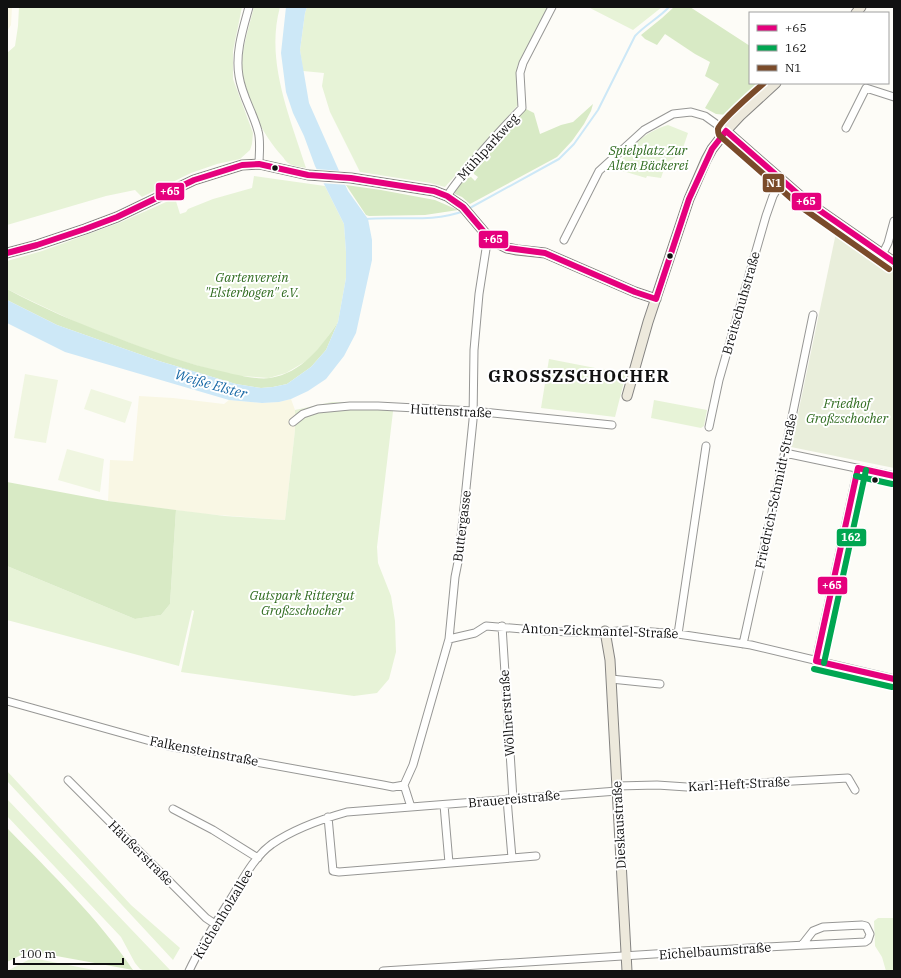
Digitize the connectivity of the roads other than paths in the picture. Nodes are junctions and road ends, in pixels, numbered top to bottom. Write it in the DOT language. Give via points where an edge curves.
graph roads {
  1 [pos="249,7"];
  2 [pos="552,7"];
  3 [pos="775,84"];
  4 [pos="894,97"];
  5 [pos="846,128"];
  6 [pos="726,131"];
  7 [pos="259,164"];
  8 [pos="782,181"];
  9 [pos="446,196"];
  10 [pos="894,221"];
  11 [pos="491,238"];
  12 [pos="564,240"];
  13 [pos="7,253"];
  14 [pos="882,255"];
  15 [pos="894,262"];
  16 [pos="656,299"];
  17 [pos="813,315"];
  18 [pos="627,396"];
  19 [pos="473,411"];
  20 [pos="294,422"];
  21 [pos="612,425"];
  22 [pos="710,427"];
  23 [pos="706,446"];
  24 [pos="785,453"];
  25 [pos="858,468"];
  26 [pos="894,476"];
  27 [pos="502,626"];
  28 [pos="605,631"];
  29 [pos="678,634"];
  30 [pos="449,639"];
  31 [pos="743,644"];
  32 [pos="816,661"];
  33 [pos="611,679"];
  34 [pos="894,679"];
  35 [pos="660,684"];
  36 [pos="7,701"];
  37 [pos="68,780"];
  38 [pos="404,785"];
  39 [pos="617,789"];
  40 [pos="855,790"];
  41 [pos="510,799"];
  42 [pos="444,805"];
  43 [pos="412,807"];
  44 [pos="173,809"];
  45 [pos="328,817"];
  46 [pos="536,856"];
  47 [pos="258,858"];
  48 [pos="512,858"];
  49 [pos="449,863"];
  50 [pos="215,924"];
  51 [pos="802,945"];
  52 [pos="627,956"];
  53 [pos="189,971"];
  54 [pos="383,971"];
  55 [pos="627,971"];
  1 -- 7 [label="street" via="238,62 244,96 259,132"];
  2 -- 9 [label="street, Mühlparkweg" via="520,73 522,108 477,156"];
  3 -- 6 [label="main road"];
  4 -- 5 [label="street" via="866,88"];
  6 -- 8 [label="main road"];
  6 -- 12 [label="street" via="705,116 690,112 673,114 644,130 599,172"];
  6 -- 16 [label="main road" via="711,151 689,199"];
  7 -- 9 [label="main road" via="314,175 427,190"];
  7 -- 13 [label="main road" via="242,165 194,180 116,217"];
  8 -- 14 [label="main road"];
  8 -- 22 [label="street, Breitschuhstraße" via="766,216 721,373"];
  9 -- 11 [label="main road" via="470,214"];
  10 -- 14 [label="street"];
  11 -- 16 [label="main road" via="508,248 533,250 556,256"];
  11 -- 19 [label="street, Buttergasse" via="486,249 479,294 474,350"];
  14 -- 15 [label="main road"];
  16 -- 18 [label="main road"];
  17 -- 24 [label="street, Friedrich-Schmidt-Straße"];
  19 -- 20 [label="street, Huttenstraße" via="350,406 318,409 303,414"];
  19 -- 21 [label="street, Huttenstraße"];
  19 -- 30 [label="street, Buttergasse"];
  23 -- 29 [label="street"];
  24 -- 25 [label="street"];
  24 -- 31 [label="street, Friedrich-Schmidt-Straße"];
  25 -- 26 [label="street"];
  25 -- 32 [label="street"];
  27 -- 28 [label="street, Anton-Zickmantel-Straße" via="546,631"];
  27 -- 30 [label="street, Anton-Zickmantel-Straße" via="486,626 475,633"];
  27 -- 41 [label="street, Wöllnerstraße"];
  28 -- 29 [label="street, Anton-Zickmantel-Straße"];
  28 -- 33 [label="main road, Dieskaustraße"];
  29 -- 31 [label="street, Anton-Zickmantel-Straße"];
  30 -- 38 [label="street, Buttergasse" via="413,765"];
  31 -- 32 [label="street, Anton-Zickmantel-Straße"];
  32 -- 34 [label="street, Anton-Zickmantel-Straße"];
  33 -- 35 [label="street"];
  33 -- 39 [label="main road, Dieskaustraße"];
  36 -- 38 [label="street, Falkensteinstraße" via="168,746 393,787"];
  37 -- 50 [label="street, Häußerstraße"];
  38 -- 43 [label="street"];
  39 -- 40 [label="street, Karl-Heft-Straße" via="657,785 687,787 848,778"];
  39 -- 41 [label="street, Brauereistraße"];
  39 -- 52 [label="main road, Dieskaustraße"];
  41 -- 42 [label="street, Brauereistraße"];
  41 -- 48 [label="street, Wöllnerstraße"];
  42 -- 43 [label="street, Brauereistraße"];
  42 -- 49 [label="street"];
  43 -- 45 [label="street, Küchenholzallee" via="347,812"];
  44 -- 47 [label="street, Küchenholzallee"];
  45 -- 47 [label="street, Küchenholzallee" via="286,836 271,845"];
  45 -- 49 [label="street" via="333,871"];
  46 -- 48 [label="street"];
  47 -- 50 [label="street, Küchenholzallee"];
  48 -- 49 [label="street"];
  50 -- 53 [label="street, Küchenholzallee"];
  51 -- 51 [label="street, Eichelbaumstraße" via="813,931 823,927 862,925 866,926 870,934 865,942"];
  51 -- 52 [label="street, Eichelbaumstraße"];
  52 -- 54 [label="street, Eichelbaumstraße"];
  52 -- 55 [label="main road, Dieskaustraße"];
}
